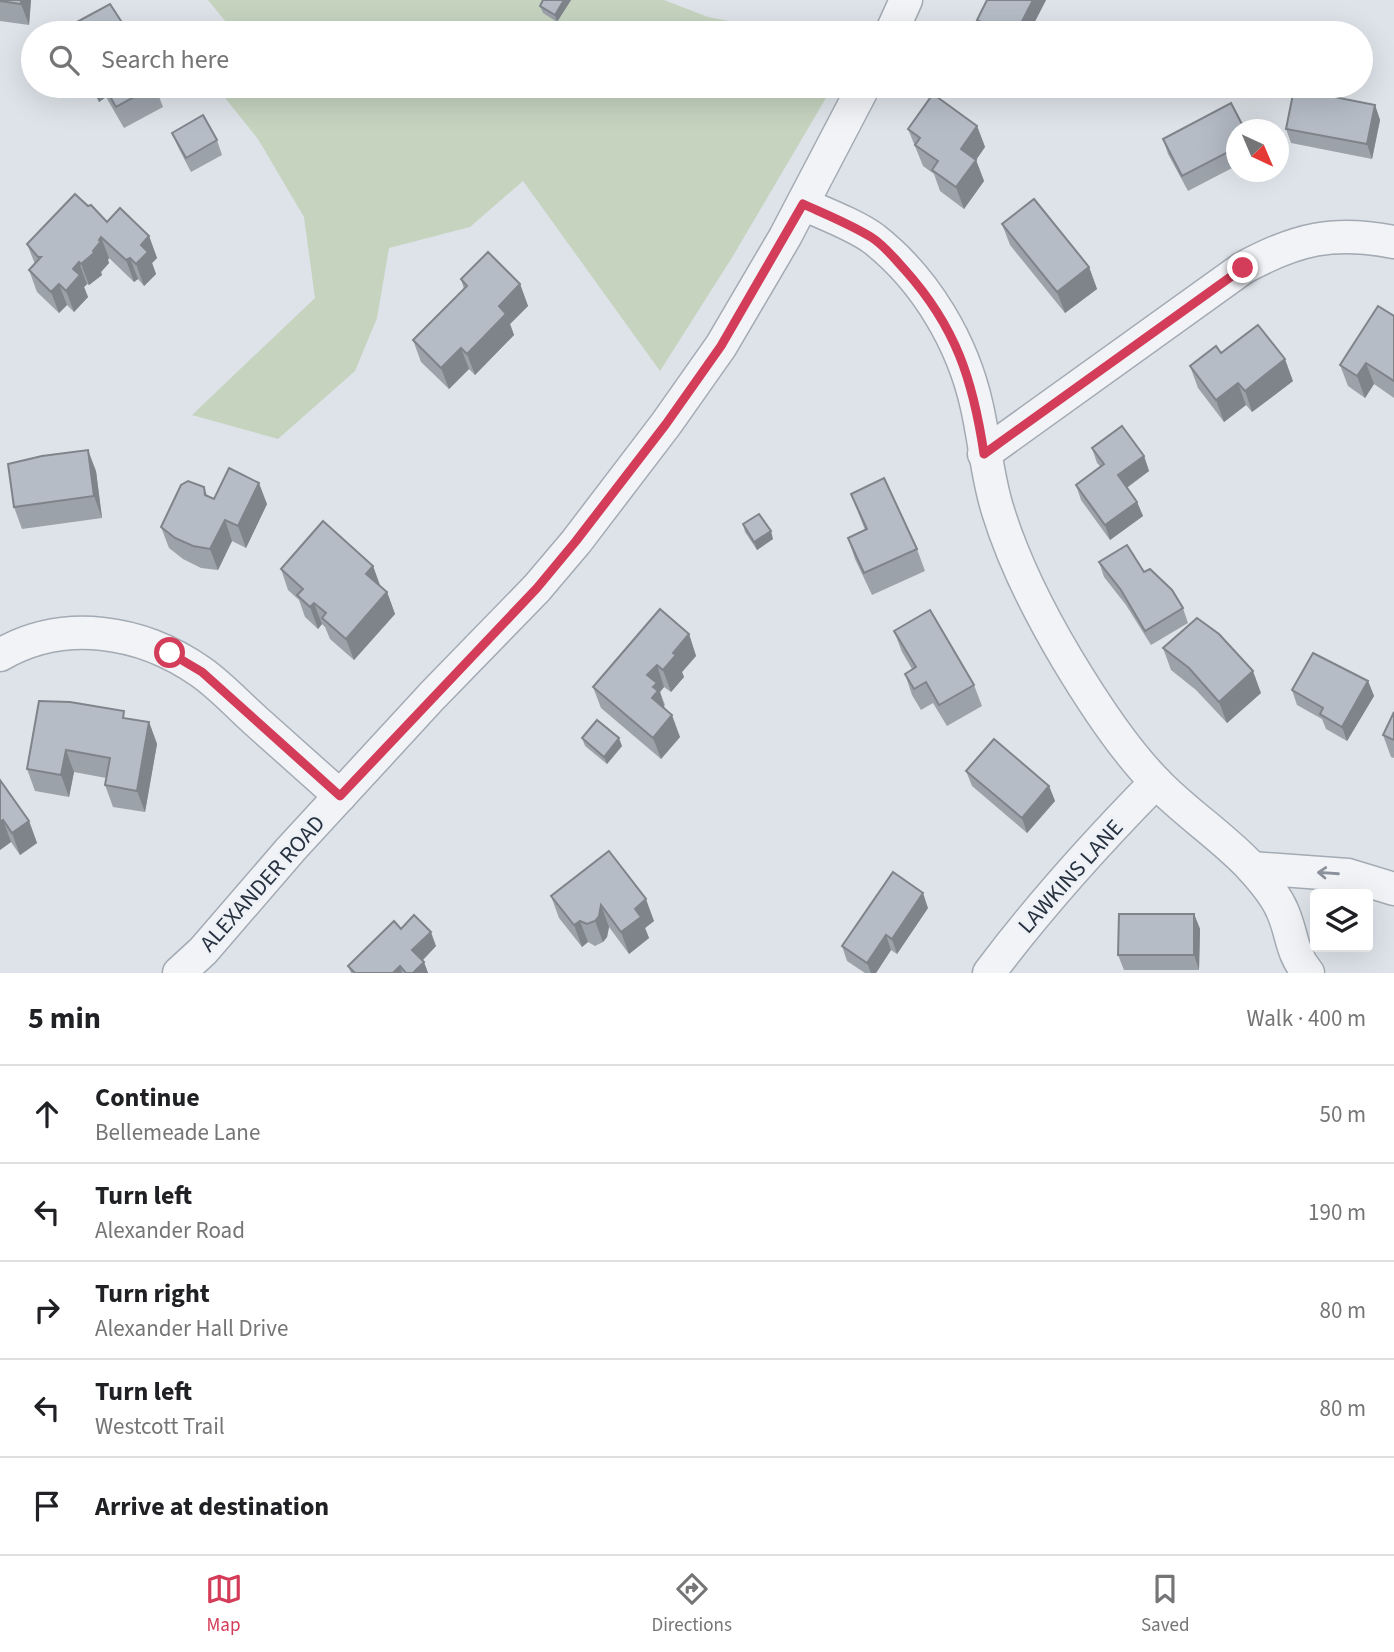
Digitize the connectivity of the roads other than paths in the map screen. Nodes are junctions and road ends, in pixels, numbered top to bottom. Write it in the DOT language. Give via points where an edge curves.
graph roads {
  1 [pos="906,0"];
  2 [pos="896,21"];
  3 [pos="858,98"];
  4 [pos="803,204"];
  5 [pos="1394,242"];
  6 [pos="984,454"];
  7 [pos="0,655"];
  8 [pos="1156,782"];
  9 [pos="340,796"];
  10 [pos="1252,868"];
  11 [pos="1394,889"];
  12 [pos="192,969"];
  13 [pos="989,973"];
  14 [pos="1308,973"];
  1 -- 2 [label="street"];
  3 -- 4 [label="street, ALEXANDER ROAD"];
  4 -- 6 [label="street" via="872,238 923,290 966,368"];
  4 -- 9 [label="street, ALEXANDER ROAD" via="721,346 576,541"];
  5 -- 6 [label="street" via="1364,236 1329,237 1275,251 1243,268"];
  6 -- 8 [label="street" via="997,509 1037,606 1090,694"];
  7 -- 9 [label="street" via="38,638 82,631 135,639 170,653 202,672"];
  8 -- 10 [label="street"];
  8 -- 13 [label="street, LAWKINS LANE" via="1065,878"];
  9 -- 12 [label="street, ALEXANDER ROAD"];
  11 -- 10 [label="street, one-way" via="1348,875"];
  10 -- 14 [label="street" via="1282,910 1296,959"];
}
